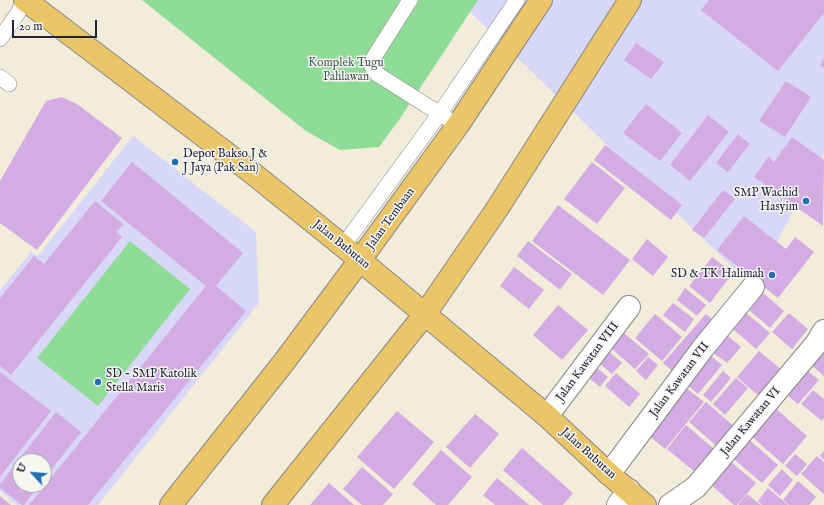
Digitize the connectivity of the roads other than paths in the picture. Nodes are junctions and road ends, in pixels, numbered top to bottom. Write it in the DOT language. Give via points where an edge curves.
graph roads {
  1 [pos="25,0"];
  2 [pos="410,0"];
  3 [pos="517,0"];
  4 [pos="541,0"];
  5 [pos="630,0"];
  6 [pos="0,39"];
  7 [pos="449,119"];
  8 [pos="343,246"];
  9 [pos="360,260"];
  10 [pos="753,287"];
  11 [pos="629,307"];
  12 [pos="425,314"];
  13 [pos="824,331"];
  14 [pos="547,416"];
  15 [pos="609,474"];
  16 [pos="623,498"];
  17 [pos="171,505"];
  18 [pos="272,505"];
  19 [pos="645,505"];
  20 [pos="670,505"];
  1 -- 6 [label="lane"];
  1 -- 8 [label="main road, Jalan Bubutan" via="251,172"];
  2 -- 7 [label="lane" via="371,65 378,74"];
  3 -- 7 [label="lane"];
  4 -- 7 [label="main road, Jalan Tembaan"];
  5 -- 12 [label="main road" via="497,209"];
  7 -- 8 [label="lane"];
  7 -- 9 [label="main road, Jalan Tembaan"];
  8 -- 9 [label="main road, Jalan Bubutan"];
  9 -- 12 [label="main road, Jalan Bubutan"];
  9 -- 17 [label="main road, Jalan Tembaan" via="284,362"];
  10 -- 15 [label="street, Jalan Kawatan VII" via="703,348"];
  11 -- 14 [label="street, Jalan Kawatan VIII"];
  12 -- 14 [label="main road, Jalan Bubutan"];
  12 -- 18 [label="main road"];
  13 -- 20 [label="street, Jalan Kawatan VI" via="696,487"];
  14 -- 15 [label="main road, Jalan Bubutan"];
  15 -- 16 [label="main road, Jalan Bubutan"];
  16 -- 19 [label="main road, Jalan Bubutan"];
}
